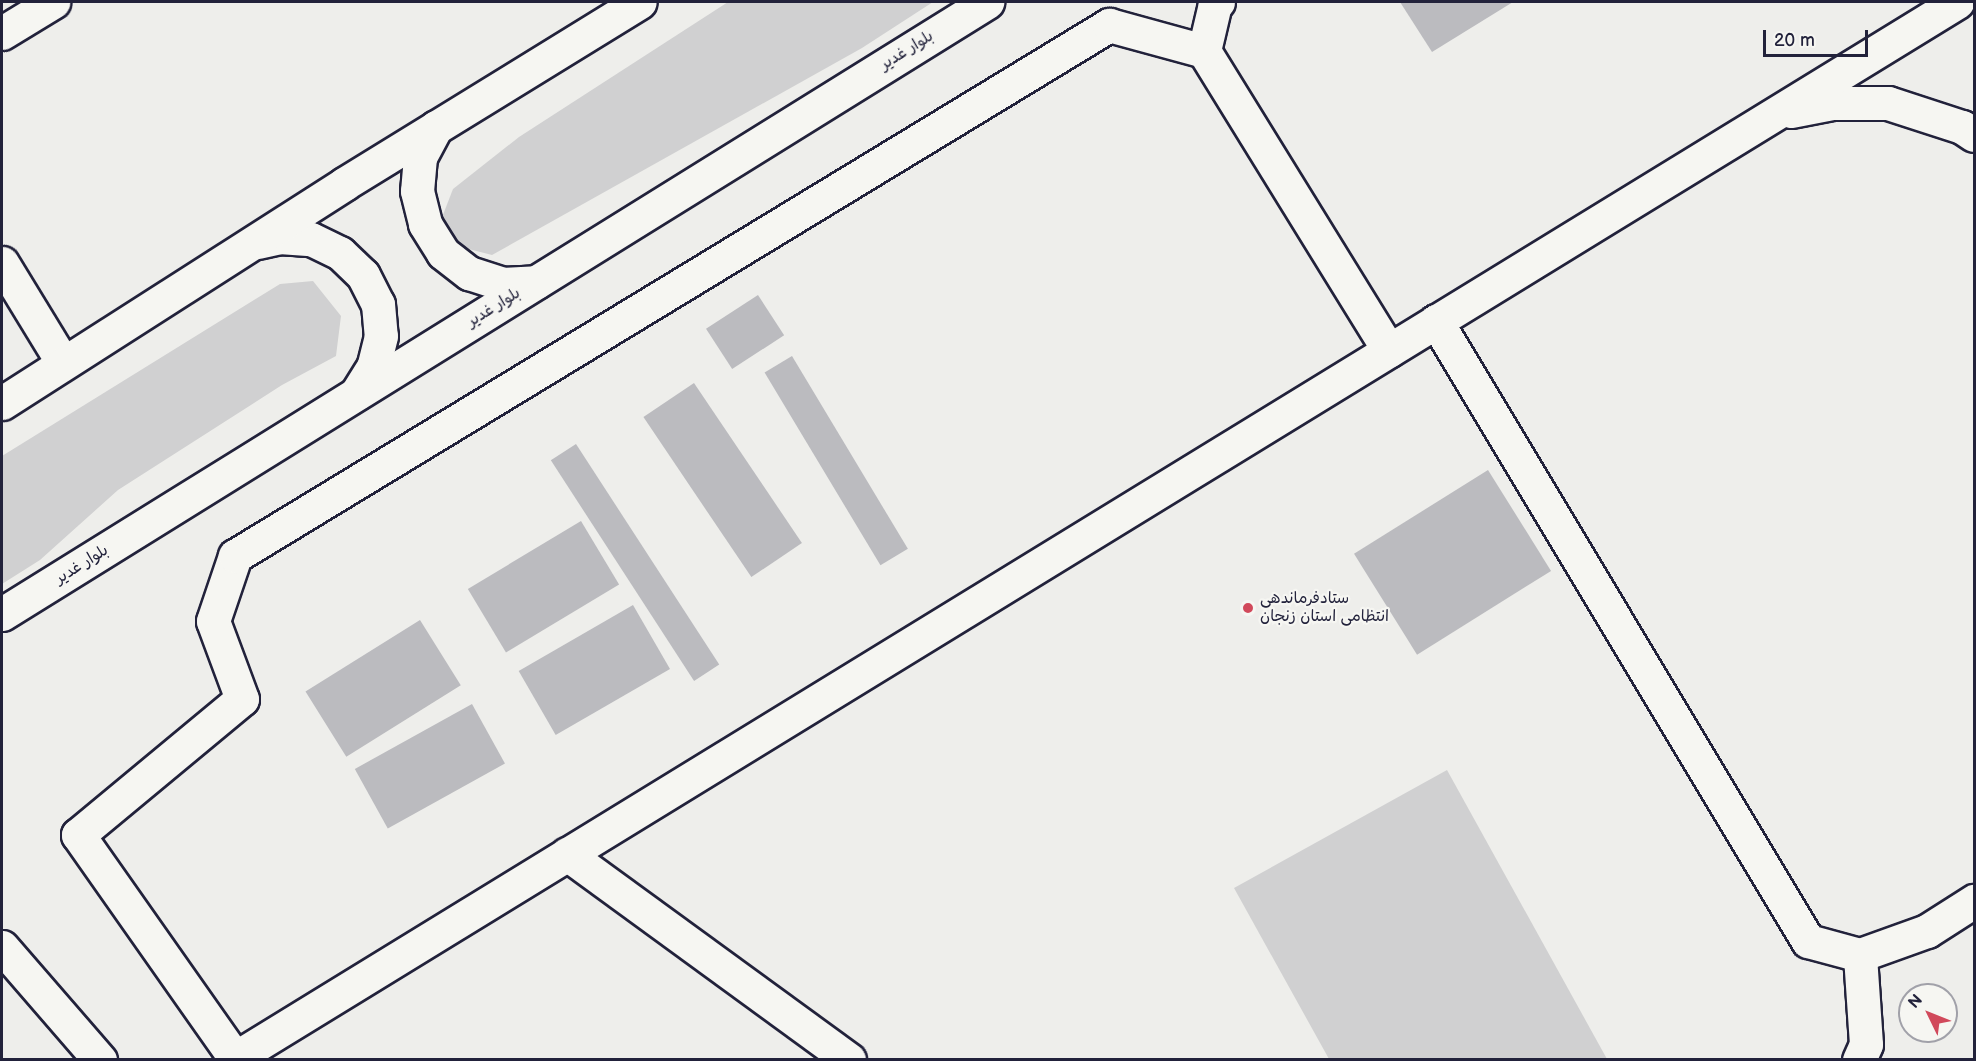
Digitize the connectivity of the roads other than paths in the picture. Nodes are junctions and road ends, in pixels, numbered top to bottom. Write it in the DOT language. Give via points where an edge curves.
graph roads {
  1 [pos="53,2"];
  2 [pos="640,2"];
  3 [pos="987,2"];
  4 [pos="1218,2"];
  5 [pos="1958,2"];
  6 [pos="2,33"];
  7 [pos="1204,51"];
  8 [pos="1775,113"];
  9 [pos="436,127"];
  10 [pos="1974,135"];
  11 [pos="248,245"];
  12 [pos="2,263"];
  13 [pos="536,282"];
  14 [pos="1436,321"];
  15 [pos="1389,350"];
  16 [pos="63,363"];
  17 [pos="356,394"];
  18 [pos="2,403"];
  19 [pos="2,614"];
  20 [pos="567,854"];
  21 [pos="1974,901"];
  22 [pos="2,947"];
  23 [pos="1860,955"];
  24 [pos="234,1058"];
  25 [pos="100,1059"];
  26 [pos="849,1059"];
  27 [pos="1859,1059"];
  1 -- 6 [label="main road"];
  2 -- 9 [label="main road"];
  3 -- 13 [label="main road, بلوار غدیر"];
  4 -- 7 [label="main road"];
  5 -- 8 [label="main road"];
  7 -- 15 [label="main road"];
  7 -- 24 [label="main road" via="1109,25 235,556 213,621 242,699 78,835"];
  8 -- 10 [label="main road" via="1832,103 1888,103 1962,127"];
  8 -- 14 [label="main road"];
  9 -- 11 [label="main road"];
  9 -- 13 [label="main road" via="420,157 417,191 424,224 443,253 469,273 502,284"];
  11 -- 16 [label="main road"];
  11 -- 17 [label="main road" via="279,237 311,239 340,253 363,275 378,304 381,336 373,367"];
  12 -- 16 [label="main road"];
  13 -- 17 [label="main road, بلوار غدیر"];
  14 -- 15 [label="main road"];
  14 -- 23 [label="main road" via="1808,941"];
  15 -- 20 [label="main road"];
  16 -- 18 [label="main road"];
  17 -- 19 [label="main road, بلوار غدیر"];
  20 -- 24 [label="main road"];
  20 -- 26 [label="main road"];
  21 -- 23 [label="main road" via="1927,931"];
  22 -- 25 [label="main road"];
  23 -- 27 [label="main road" via="1866,1044"];
}
